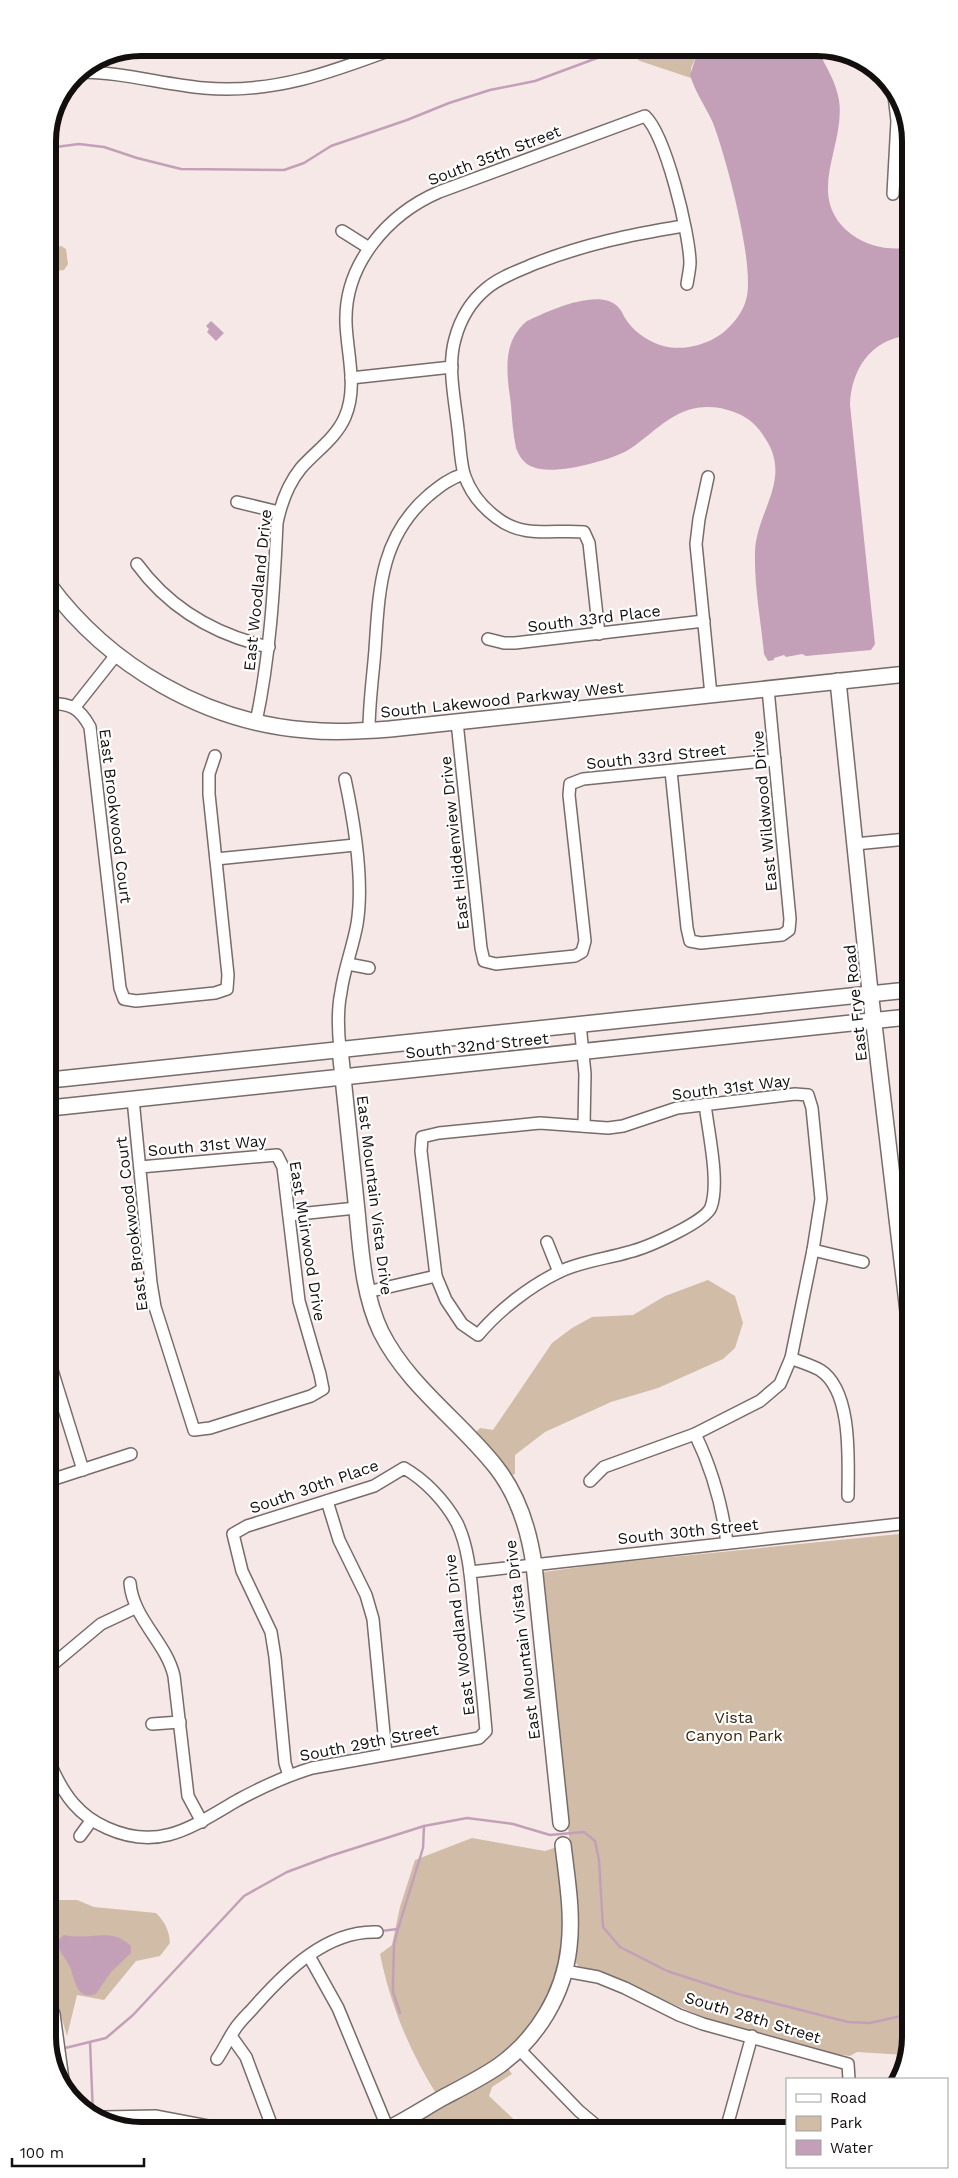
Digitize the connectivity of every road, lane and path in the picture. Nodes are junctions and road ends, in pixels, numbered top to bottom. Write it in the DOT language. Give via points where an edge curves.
graph roads {
  1 [pos="373,56"];
  2 [pos="92,73"];
  3 [pos="896,111"];
  4 [pos="893,194"];
  5 [pos="683,226"];
  6 [pos="342,231"];
  7 [pos="369,248"];
  8 [pos="687,284"];
  9 [pos="452,367"];
  10 [pos="351,378"];
  11 [pos="464,474"];
  12 [pos="708,477"];
  13 [pos="237,502"];
  14 [pos="279,512"];
  15 [pos="137,564"];
  16 [pos="56,593"];
  17 [pos="704,621"];
  18 [pos="599,634"];
  19 [pos="488,639"];
  20 [pos="269,647"];
  21 [pos="116,655"];
  22 [pos="902,675"];
  23 [pos="838,681"];
  24 [pos="768,689"];
  25 [pos="711,695"];
  26 [pos="56,704"];
  27 [pos="74,708"];
  28 [pos="256,722"];
  29 [pos="457,722"];
  30 [pos="370,730"];
  31 [pos="215,756"];
  32 [pos="775,760"];
  33 [pos="671,771"];
  34 [pos="344,779"];
  35 [pos="902,839"];
  36 [pos="855,844"];
  37 [pos="355,845"];
  38 [pos="216,859"];
  39 [pos="582,952"];
  40 [pos="348,964"];
  41 [pos="369,968"];
  42 [pos="902,991"];
  43 [pos="871,994"];
  44 [pos="902,1018"];
  45 [pos="874,1020"];
  46 [pos="580,1024"];
  47 [pos="340,1049"];
  48 [pos="582,1051"];
  49 [pos="343,1077"];
  50 [pos="56,1079"];
  51 [pos="133,1099"];
  52 [pos="705,1104"];
  53 [pos="56,1107"];
  54 [pos="584,1126"];
  55 [pos="277,1155"];
  56 [pos="140,1167"];
  57 [pos="356,1208"];
  58 [pos="289,1215"];
  59 [pos="547,1242"];
  60 [pos="813,1250"];
  61 [pos="902,1260"];
  62 [pos="863,1262"];
  63 [pos="559,1272"];
  64 [pos="436,1276"];
  65 [pos="367,1292"];
  66 [pos="791,1358"];
  67 [pos="56,1384"];
  68 [pos="323,1389"];
  69 [pos="694,1434"];
  70 [pos="131,1454"];
  71 [pos="404,1468"];
  72 [pos="83,1470"];
  73 [pos="56,1478"];
  74 [pos="590,1481"];
  75 [pos="848,1496"];
  76 [pos="327,1502"];
  77 [pos="902,1524"];
  78 [pos="727,1543"];
  79 [pos="534,1565"];
  80 [pos="470,1572"];
  81 [pos="130,1583"];
  82 [pos="135,1608"];
  83 [pos="56,1662"];
  84 [pos="180,1722"];
  85 [pos="152,1724"];
  86 [pos="486,1732"];
  87 [pos="386,1754"];
  88 [pos="289,1776"];
  89 [pos="56,1777"];
  90 [pos="91,1821"];
  91 [pos="202,1822"];
  92 [pos="561,1823"];
  93 [pos="80,1836"];
  94 [pos="563,1845"];
  95 [pos="377,1932"];
  96 [pos="309,1956"];
  97 [pos="565,1971"];
  98 [pos="56,2032"];
  99 [pos="231,2036"];
  100 [pos="752,2036"];
  101 [pos="519,2048"];
  102 [pos="59,2056"];
  103 [pos="217,2059"];
  104 [pos="849,2078"];
  105 [pos="116,2118"];
  106 [pos="177,2122"];
  107 [pos="270,2122"];
  108 [pos="386,2122"];
  109 [pos="399,2122"];
  110 [pos="592,2122"];
  111 [pos="728,2122"];
  1 -- 2 [label="street" via="311,78 258,88 204,88"];
  3 -- 4 [label="street"];
  5 -- 7 [label="street, South 35th Street" via="666,155 653,123 645,116 426,198 401,213"];
  5 -- 8 [label="street" via="690,261"];
  5 -- 9 [label="street" via="598,242 546,259 499,280 478,298 461,322"];
  6 -- 7 [label="street"];
  7 -- 10 [label="street, East Woodland Drive" via="349,296 346,321"];
  9 -- 10 [label="street"];
  9 -- 11 [label="street"];
  10 -- 14 [label="street, East Woodland Drive" via="350,403 345,417 329,440 301,468"];
  11 -- 18 [label="street" via="474,495 485,508 517,529 538,533 584,532 589,544"];
  11 -- 30 [label="street" via="451,478 423,500 390,546 380,587"];
  12 -- 17 [label="street" via="696,544"];
  13 -- 14 [label="street"];
  14 -- 20 [label="street, East Woodland Drive"];
  15 -- 20 [label="street" via="159,592 193,617 225,633"];
  16 -- 21 [label="street, South Lakewood Parkway West"];
  17 -- 18 [label="street, South 33rd Place"];
  17 -- 25 [label="street"];
  18 -- 19 [label="street, South 33rd Place" via="515,644"];
  20 -- 28 [label="street, East Woodland Drive"];
  21 -- 27 [label="street"];
  21 -- 28 [label="street, South Lakewood Parkway West" via="174,691 216,710"];
  22 -- 23 [label="street, South Lakewood Parkway West"];
  23 -- 24 [label="street, South Lakewood Parkway West"];
  23 -- 36 [label="street, East Frye Road"];
  24 -- 25 [label="street, South Lakewood Parkway West"];
  24 -- 32 [label="street, East Wildwood Drive"];
  25 -- 29 [label="street, South Lakewood Parkway West"];
  26 -- 27 [label="street"];
  27 -- 38 [label="street, East Brookwood Court" via="82,713 93,737 120,988 124,999 136,1001 227,989"];
  28 -- 30 [label="street, South Lakewood Parkway West" via="329,732"];
  29 -- 30 [label="street, South Lakewood Parkway West"];
  29 -- 39 [label="street, East Hiddenview Drive" via="484,962 496,964 575,956"];
  31 -- 38 [label="street" via="209,774 209,794"];
  32 -- 33 [label="street, South 33rd Street"];
  32 -- 33 [label="street, East Wildwood Drive" via="790,919 789,930 782,935 701,943 690,941"];
  33 -- 39 [label="street, South 33rd Street" via="582,779 570,784 586,942"];
  34 -- 37 [label="street, East Mountain Vista Drive"];
  35 -- 36 [label="street"];
  36 -- 43 [label="street, East Frye Road"];
  37 -- 38 [label="street"];
  37 -- 40 [label="street, East Mountain Vista Drive" via="358,910"];
  40 -- 41 [label="street"];
  40 -- 47 [label="street, East Mountain Vista Drive" via="339,1006"];
  42 -- 43 [label="street, South 32nd Street"];
  43 -- 45 [label="street, East Frye Road"];
  43 -- 46 [label="street, South 32nd Street"];
  44 -- 45 [label="street, South 32nd Street"];
  45 -- 48 [label="street, South 32nd Street"];
  45 -- 61 [label="street, East Frye Road"];
  46 -- 47 [label="street, South 32nd Street"];
  46 -- 48 [label="street"];
  47 -- 49 [label="street, East Mountain Vista Drive"];
  47 -- 50 [label="street, South 32nd Street"];
  48 -- 49 [label="street, South 32nd Street"];
  48 -- 54 [label="street"];
  49 -- 51 [label="street, South 32nd Street"];
  49 -- 57 [label="street, East Mountain Vista Drive"];
  51 -- 53 [label="street, South 32nd Street"];
  51 -- 56 [label="street, East Brookwood Court"];
  52 -- 54 [label="street, South 31st Way" via="677,1108 624,1126"];
  52 -- 60 [label="street, South 31st Way" via="808,1095 821,1199"];
  52 -- 63 [label="street" via="714,1184 711,1208 695,1223 643,1248"];
  54 -- 64 [label="street, South 31st Way" via="540,1123 440,1133 422,1138"];
  55 -- 56 [label="street, South 31st Way"];
  55 -- 58 [label="street, East Muirwood Drive" via="283,1167"];
  56 -- 68 [label="street, East Brookwood Court" via="155,1307 194,1430 210,1428 311,1396"];
  57 -- 58 [label="street"];
  57 -- 65 [label="street, East Mountain Vista Drive"];
  58 -- 68 [label="street, East Muirwood Drive" via="299,1301"];
  59 -- 63 [label="street"];
  60 -- 62 [label="street"];
  60 -- 66 [label="street"];
  63 -- 64 [label="street" via="520,1297 478,1335 462,1324 446,1300"];
  64 -- 65 [label="street"];
  65 -- 79 [label="street, East Mountain Vista Drive" via="381,1332 403,1367 504,1478 523,1518"];
  66 -- 69 [label="street" via="780,1384 770,1394"];
  66 -- 75 [label="street" via="820,1371 832,1383 841,1403 849,1440"];
  67 -- 72 [label="street"];
  69 -- 74 [label="street" via="604,1467"];
  69 -- 78 [label="street" via="717,1489"];
  70 -- 72 [label="street"];
  71 -- 76 [label="street, South 30th Place" via="374,1486"];
  71 -- 80 [label="street, East Woodland Drive" via="424,1482 457,1523"];
  72 -- 73 [label="street"];
  76 -- 87 [label="street" via="339,1540 366,1594 373,1618"];
  76 -- 88 [label="street, South 30th Place" via="247,1526 233,1534 242,1571 271,1632"];
  77 -- 78 [label="street, South 30th Street"];
  78 -- 79 [label="street, South 30th Street"];
  79 -- 80 [label="street, South 30th Street"];
  79 -- 92 [label="street, East Mountain Vista Drive"];
  80 -- 86 [label="street, East Woodland Drive"];
  81 -- 82 [label="street"];
  82 -- 83 [label="street" via="101,1624"];
  82 -- 84 [label="street" via="171,1663"];
  84 -- 85 [label="street"];
  84 -- 91 [label="street" via="188,1796"];
  86 -- 87 [label="street, South 29th Street" via="470,1741"];
  87 -- 88 [label="street, South 29th Street" via="312,1768"];
  88 -- 91 [label="street, South 29th Street" via="259,1789"];
  89 -- 90 [label="street" via="61,1789"];
  90 -- 91 [label="street, South 29th Street" via="121,1835 142,1838 163,1837"];
  90 -- 93 [label="street"];
  92 -- 94 [label="street, East Mountain Vista Drive"];
  94 -- 97 [label="street, East Mountain Vista Drive" via="570,1913"];
  95 -- 96 [label="street" via="352,1934"];
  96 -- 99 [label="street" via="274,1986"];
  96 -- 108 [label="street" via="338,2008"];
  97 -- 100 [label="street, South 28th Street" via="625,1988 687,2018"];
  97 -- 101 [label="street, East Mountain Vista Drive" via="548,2011"];
  98 -- 102 [label="street"];
  99 -- 103 [label="street"];
  99 -- 107 [label="street" via="246,2057"];
  100 -- 104 [label="street, South 28th Street" via="848,2064"];
  100 -- 111 [label="street"];
  101 -- 109 [label="street, East Mountain Vista Drive" via="499,2065"];
  101 -- 110 [label="street"];
  105 -- 106 [label="street" via="156,2118"];
}
